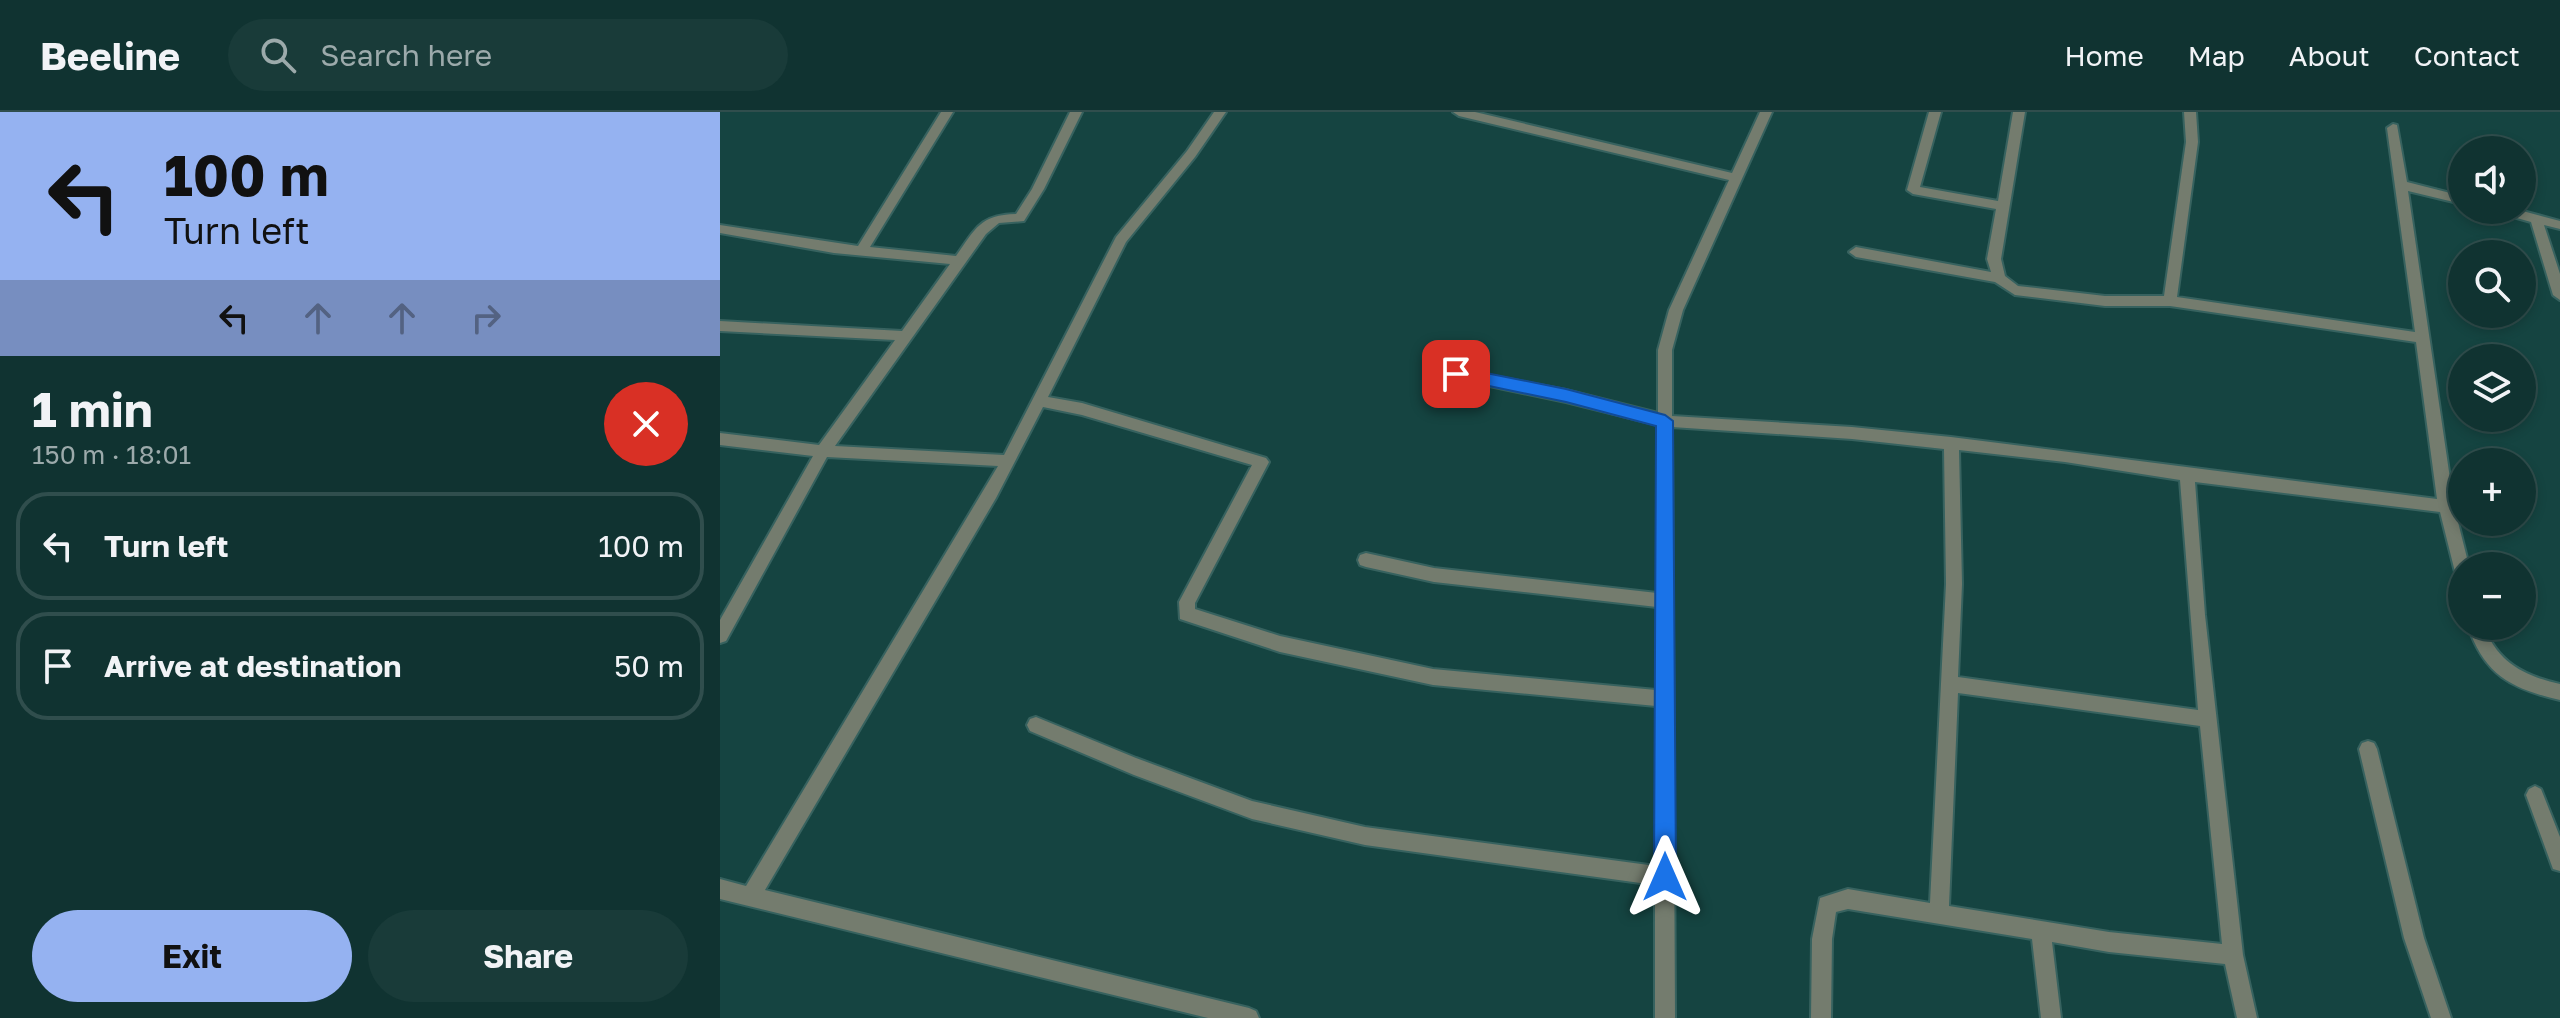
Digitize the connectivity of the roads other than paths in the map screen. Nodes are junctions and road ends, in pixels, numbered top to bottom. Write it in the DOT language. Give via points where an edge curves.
graph roads {
  1 [pos="947,112"];
  2 [pos="1076,112"];
  3 [pos="1220,112"];
  4 [pos="1459,112"];
  5 [pos="1766,112"];
  6 [pos="1935,112"];
  7 [pos="2019,112"];
  8 [pos="2190,112"];
  9 [pos="2393,128"];
  10 [pos="1737,178"];
  11 [pos="2402,185"];
  12 [pos="2448,196"];
  13 [pos="2004,206"];
  14 [pos="2536,219"];
  15 [pos="2560,225"];
  16 [pos="720,229"];
  17 [pos="861,251"];
  18 [pos="1856,252"];
  19 [pos="961,261"];
  20 [pos="1999,278"];
  21 [pos="2560,295"];
  22 [pos="2170,301"];
  23 [pos="720,326"];
  24 [pos="907,336"];
  25 [pos="2421,338"];
  26 [pos="1456,374"];
  27 [pos="1040,401"];
  28 [pos="1665,421"];
  29 [pos="720,439"];
  30 [pos="1951,443"];
  31 [pos="823,451"];
  32 [pos="1009,461"];
  33 [pos="2187,475"];
  34 [pos="2446,506"];
  35 [pos="2457,552"];
  36 [pos="1366,560"];
  37 [pos="1664,601"];
  38 [pos="720,636"];
  39 [pos="2480,640"];
  40 [pos="1950,684"];
  41 [pos="2560,692"];
  42 [pos="1664,699"];
  43 [pos="2208,719"];
  44 [pos="1036,725"];
  45 [pos="2368,749"];
  46 [pos="2535,795"];
  47 [pos="2560,862"];
  48 [pos="1665,877"];
  49 [pos="720,889"];
  50 [pos="750,897"];
  51 [pos="1939,915"];
  52 [pos="2041,931"];
  53 [pos="2233,955"];
  54 [pos="1249,1018"];
  55 [pos="1665,1018"];
  56 [pos="1821,1018"];
  57 [pos="2051,1018"];
  58 [pos="2247,1018"];
  59 [pos="2441,1018"];
  1 -- 17 [label="street"];
  2 -- 19 [label="street" via="1020,218 996,219"];
  3 -- 27 [label="street" via="1121,240"];
  4 -- 10 [label="street"];
  5 -- 10 [label="street"];
  6 -- 13 [label="street" via="1913,190"];
  7 -- 13 [label="street"];
  8 -- 22 [label="street" via="2192,142"];
  9 -- 11 [label="street"];
  10 -- 28 [label="street" via="1676,310 1665,350"];
  11 -- 12 [label="street"];
  11 -- 25 [label="street"];
  13 -- 20 [label="street" via="1994,259"];
  14 -- 15 [label="street"];
  14 -- 21 [label="street"];
  16 -- 17 [label="street"];
  17 -- 19 [label="street"];
  18 -- 20 [label="street"];
  19 -- 24 [label="street"];
  20 -- 22 [label="street" via="2015,290 2105,301"];
  22 -- 25 [label="street"];
  23 -- 24 [label="street"];
  24 -- 31 [label="street"];
  25 -- 34 [label="street"];
  26 -- 28 [label="street"];
  27 -- 32 [label="street"];
  27 -- 42 [label="street" via="1261,462 1187,602 1186,614 1280,644 1433,677"];
  28 -- 30 [label="street"];
  28 -- 37 [label="street"];
  29 -- 31 [label="street"];
  30 -- 33 [label="street"];
  30 -- 40 [label="street"];
  31 -- 32 [label="street"];
  31 -- 38 [label="street"];
  32 -- 50 [label="street"];
  33 -- 34 [label="street"];
  33 -- 43 [label="street"];
  34 -- 35 [label="street"];
  36 -- 37 [label="street" via="1434,575"];
  37 -- 42 [label="street"];
  39 -- 41 [label="street" via="2505,673"];
  40 -- 43 [label="street"];
  40 -- 51 [label="street"];
  42 -- 48 [label="street"];
  43 -- 53 [label="street"];
  44 -- 48 [label="street" via="1252,810 1365,836"];
  45 -- 59 [label="street" via="2414,938"];
  46 -- 47 [label="street"];
  48 -- 55 [label="street"];
  49 -- 50 [label="street"];
  50 -- 54 [label="street"];
  51 -- 52 [label="street"];
  51 -- 56 [label="street" via="1848,899 1827,905"];
  52 -- 53 [label="street"];
  52 -- 57 [label="street"];
  53 -- 58 [label="street"];
}
